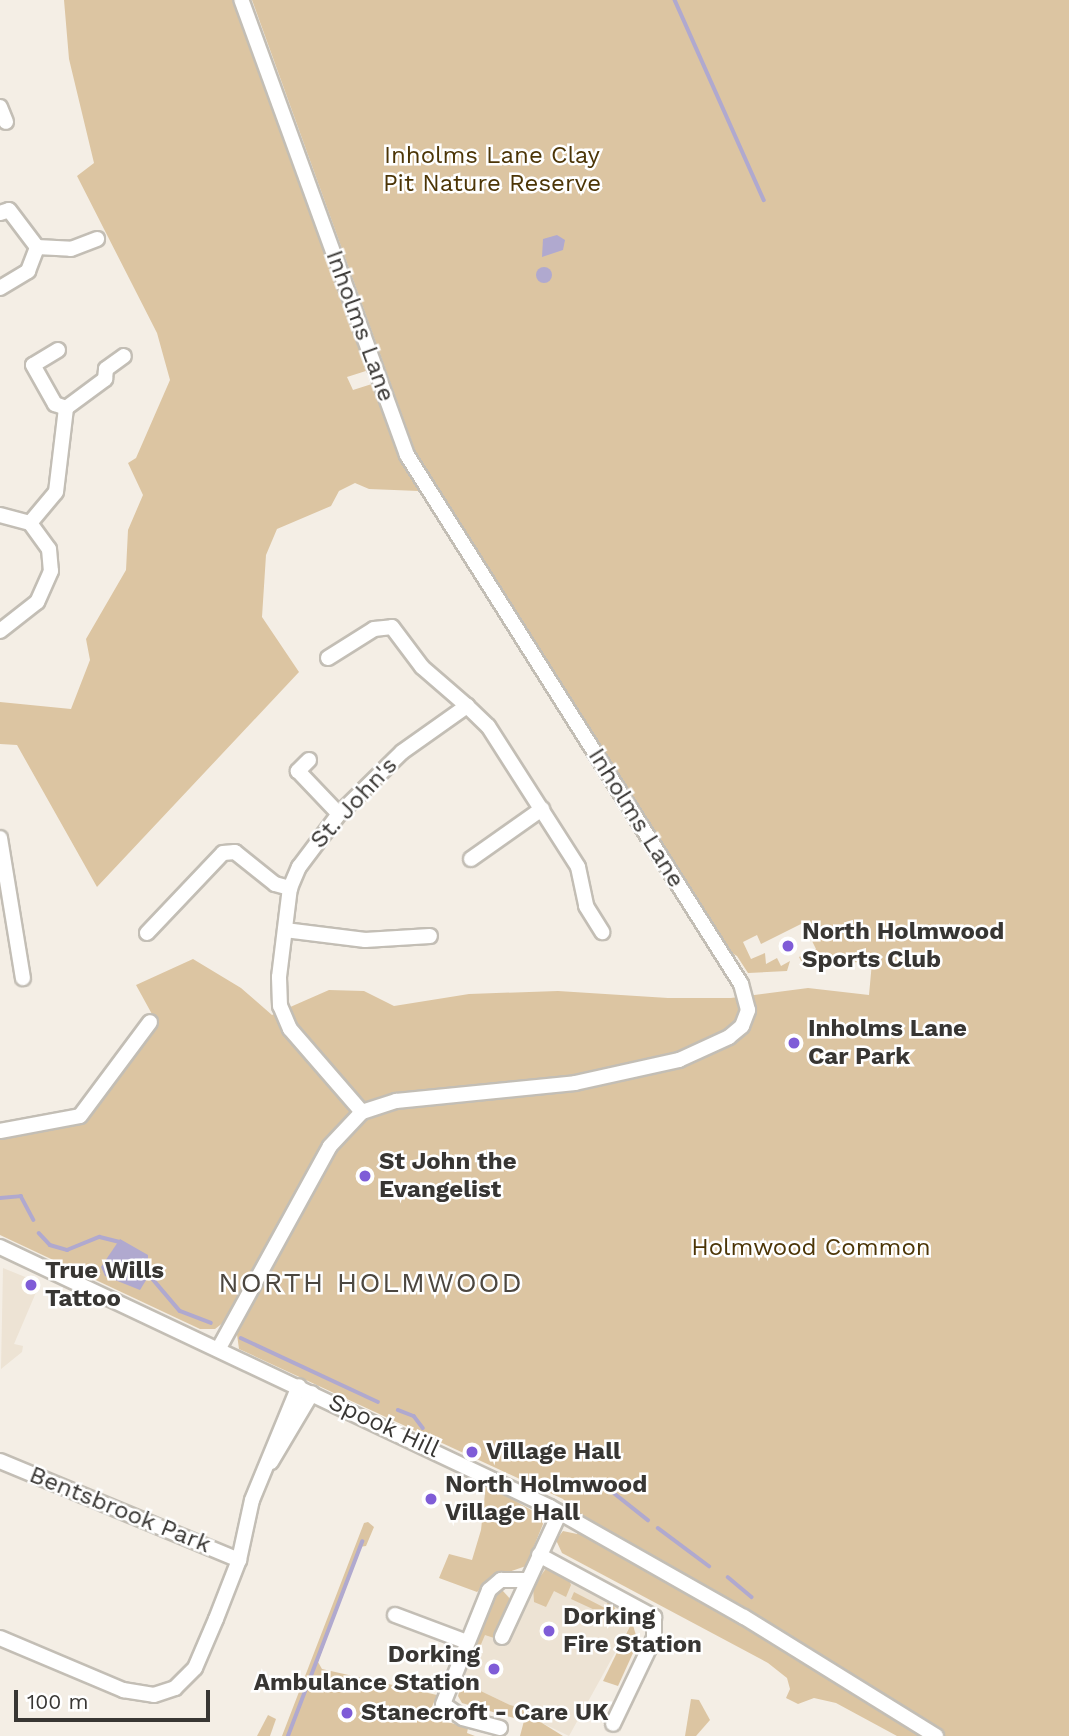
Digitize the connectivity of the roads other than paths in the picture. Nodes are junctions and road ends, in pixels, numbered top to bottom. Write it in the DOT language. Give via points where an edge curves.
graph roads {
  1 [pos="241,0"];
  2 [pos="0,107"];
  3 [pos="6,122"];
  4 [pos="0,213"];
  5 [pos="97,239"];
  6 [pos="37,247"];
  7 [pos="0,288"];
  8 [pos="58,351"];
  9 [pos="124,356"];
  10 [pos="66,408"];
  11 [pos="0,515"];
  12 [pos="30,523"];
  13 [pos="0,631"];
  14 [pos="328,658"];
  15 [pos="467,706"];
  16 [pos="309,760"];
  17 [pos="542,809"];
  18 [pos="340,814"];
  19 [pos="0,838"];
  20 [pos="471,859"];
  21 [pos="290,888"];
  22 [pos="7,925"];
  23 [pos="285,930"];
  24 [pos="602,932"];
  25 [pos="147,933"];
  26 [pos="430,936"];
  27 [pos="23,978"];
  28 [pos="150,1022"];
  29 [pos="362,1112"];
  30 [pos="0,1131"];
  31 [pos="0,1247"];
  32 [pos="219,1348"];
  33 [pos="306,1390"];
  34 [pos="0,1461"];
  35 [pos="559,1514"];
  36 [pos="539,1555"];
  37 [pos="239,1560"];
  38 [pos="527,1580"];
  39 [pos="395,1615"];
  40 [pos="502,1637"];
  41 [pos="0,1638"];
  42 [pos="467,1642"];
  43 [pos="613,1724"];
  44 [pos="500,1728"];
  45 [pos="936,1736"];
  1 -- 29 [label="street, Inholms Lane" via="407,455 741,984 748,1010 742,1026 729,1037 679,1060 575,1083 396,1101"];
  2 -- 3 [label="street"];
  4 -- 6 [label="street" via="9,210"];
  5 -- 6 [label="street" via="71,249"];
  6 -- 7 [label="street" via="28,271"];
  8 -- 10 [label="street" via="33,365 55,404"];
  9 -- 10 [label="street" via="106,369 105,379"];
  10 -- 12 [label="street" via="56,492"];
  11 -- 12 [label="street"];
  12 -- 13 [label="street" via="49,549 51,570 37,602"];
  14 -- 15 [label="street" via="374,629 392,627 422,667"];
  15 -- 17 [label="street" via="488,726"];
  15 -- 18 [label="street, St. John's" via="402,752"];
  16 -- 18 [label="street" via="298,771"];
  17 -- 20 [label="street"];
  17 -- 24 [label="street" via="578,867 586,906"];
  18 -- 21 [label="street, St. John's" via="313,844"];
  19 -- 22 [label="street"];
  21 -- 23 [label="street, St. John's"];
  21 -- 25 [label="street" via="275,884 235,852 223,853"];
  22 -- 27 [label="street"];
  23 -- 26 [label="street" via="365,940"];
  23 -- 29 [label="street, St. John's" via="280,1006 290,1030"];
  28 -- 30 [label="street" via="80,1116"];
  29 -- 32 [label="street, Inholms Lane" via="330,1146"];
  31 -- 32 [label="street, Spook Hill"];
  32 -- 33 [label="street, Spook Hill"];
  33 -- 35 [label="street, Spook Hill"];
  33 -- 37 [label="street, Bentsbrook Park" via="279,1454 267,1466 252,1500"];
  34 -- 37 [label="street, Bentsbrook Park"];
  35 -- 36 [label="street"];
  35 -- 45 [label="street, Spook Hill" via="744,1617"];
  36 -- 38 [label="street"];
  36 -- 43 [label="street" via="654,1617 654,1638"];
  37 -- 41 [label="street, Bentsbrook Park" via="195,1668 165,1693 143,1695 123,1690"];
  38 -- 40 [label="street"];
  38 -- 42 [label="street" via="501,1580 489,1590"];
  39 -- 42 [label="street"];
  42 -- 44 [label="street" via="443,1704 463,1718"];
}
